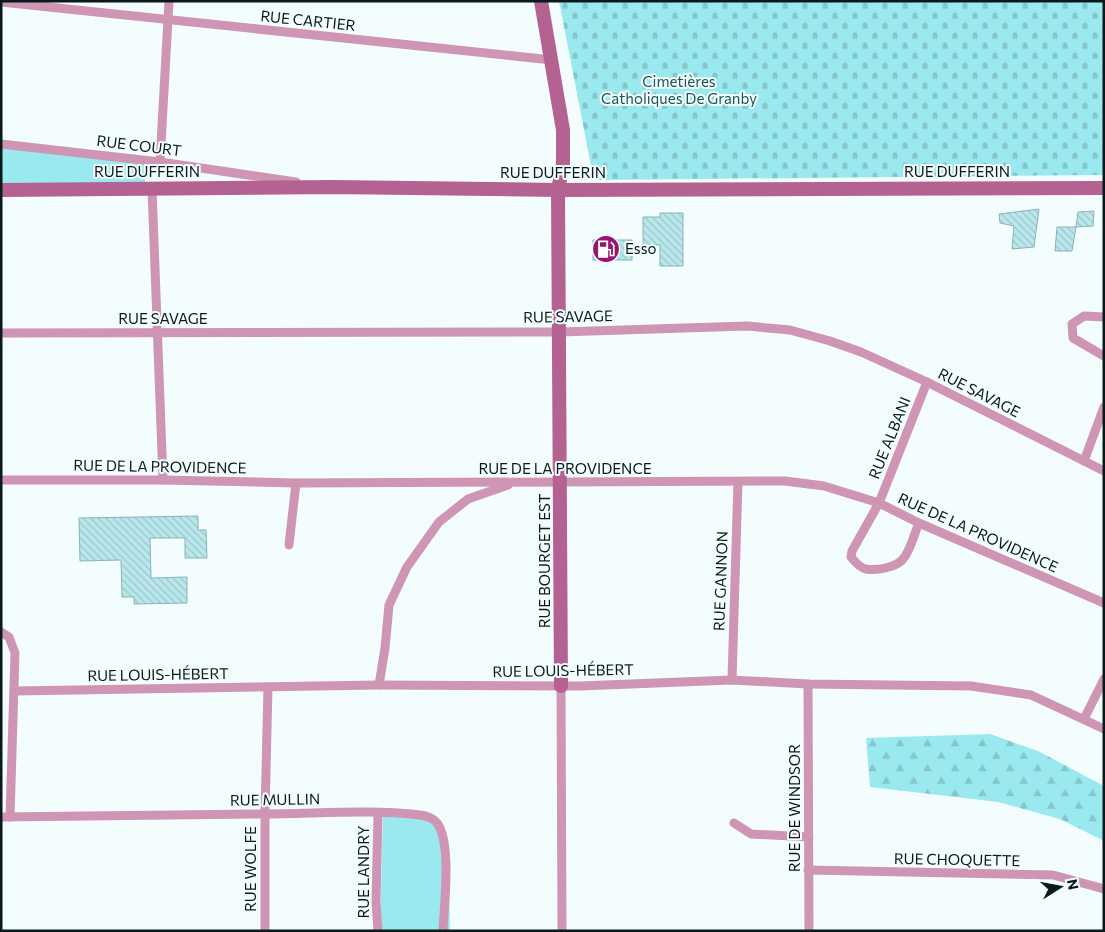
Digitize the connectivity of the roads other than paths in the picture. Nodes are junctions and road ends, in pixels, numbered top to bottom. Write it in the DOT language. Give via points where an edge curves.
graph roads {
  1 [pos="169,1"];
  2 [pos="541,1"];
  3 [pos="1,2"];
  4 [pos="168,20"];
  5 [pos="552,60"];
  6 [pos="1,144"];
  7 [pos="160,162"];
  8 [pos="332,187"];
  9 [pos="1104,188"];
  10 [pos="152,189"];
  11 [pos="1,190"];
  12 [pos="558,190"];
  13 [pos="1104,317"];
  14 [pos="157,332"];
  15 [pos="560,332"];
  16 [pos="1,333"];
  17 [pos="1104,356"];
  18 [pos="927,382"];
  19 [pos="1104,407"];
  20 [pos="1084,461"];
  21 [pos="1104,471"];
  22 [pos="1,480"];
  23 [pos="163,480"];
  24 [pos="296,482"];
  25 [pos="561,482"];
  26 [pos="738,482"];
  27 [pos="516,483"];
  28 [pos="879,503"];
  29 [pos="919,523"];
  30 [pos="289,545"];
  31 [pos="1104,603"];
  32 [pos="2,632"];
  33 [pos="1104,679"];
  34 [pos="732,680"];
  35 [pos="808,684"];
  36 [pos="379,685"];
  37 [pos="562,686"];
  38 [pos="268,687"];
  39 [pos="15,691"];
  40 [pos="1084,718"];
  41 [pos="1104,728"];
  42 [pos="378,813"];
  43 [pos="265,814"];
  44 [pos="5,817"];
  45 [pos="734,823"];
  46 [pos="809,837"];
  47 [pos="808,870"];
  48 [pos="1104,889"];
  49 [pos="265,931"];
  50 [pos="378,931"];
  51 [pos="443,931"];
  52 [pos="562,931"];
  53 [pos="809,931"];
  1 -- 4 [label="street"];
  2 -- 5 [label="main road, RUE BOURGET EST"];
  3 -- 4 [label="street, RUE CARTIER"];
  4 -- 5 [label="street, RUE CARTIER"];
  4 -- 7 [label="street"];
  5 -- 12 [label="main road, RUE BOURGET EST" via="563,130 563,163"];
  6 -- 7 [label="street, RUE COURT"];
  7 -- 8 [label="street, RUE COURT"];
  8 -- 10 [label="main road, RUE DUFFERIN"];
  8 -- 12 [label="main road, RUE DUFFERIN"];
  9 -- 12 [label="main road, RUE DUFFERIN"];
  10 -- 11 [label="main road, RUE DUFFERIN"];
  10 -- 14 [label="street"];
  12 -- 15 [label="main road, RUE BOURGET EST"];
  13 -- 17 [label="street" via="1084,316 1072,324 1073,338"];
  14 -- 15 [label="street, RUE SAVAGE"];
  14 -- 16 [label="street, RUE SAVAGE"];
  14 -- 23 [label="street"];
  15 -- 18 [label="street, RUE SAVAGE" via="747,326 790,330 861,352"];
  15 -- 25 [label="main road, RUE BOURGET EST"];
  18 -- 20 [label="street, RUE SAVAGE"];
  18 -- 28 [label="street, RUE ALBANI"];
  19 -- 20 [label="street"];
  20 -- 21 [label="street, RUE SAVAGE"];
  22 -- 23 [label="street, RUE DE LA PROVIDENCE"];
  23 -- 24 [label="street, RUE DE LA PROVIDENCE"];
  24 -- 27 [label="street, RUE DE LA PROVIDENCE"];
  24 -- 30 [label="street"];
  25 -- 26 [label="street, RUE DE LA PROVIDENCE"];
  25 -- 27 [label="street, RUE DE LA PROVIDENCE"];
  25 -- 37 [label="main road, RUE BOURGET EST"];
  26 -- 28 [label="street, RUE DE LA PROVIDENCE" via="785,481 824,486"];
  26 -- 34 [label="street, RUE GANNON"];
  27 -- 36 [label="street" via="468,499 439,522 407,567 389,605"];
  28 -- 29 [label="street, RUE DE LA PROVIDENCE"];
  28 -- 29 [label="street, RUE ALBANI" via="852,551 851,557 859,566 866,569 898,564 906,555"];
  29 -- 31 [label="street, RUE DE LA PROVIDENCE"];
  32 -- 39 [label="street" via="9,638 15,653"];
  33 -- 40 [label="street"];
  34 -- 35 [label="street, RUE LOUIS-HÉBERT"];
  34 -- 37 [label="street, RUE LOUIS-HÉBERT"];
  35 -- 40 [label="street, RUE LOUIS-HÉBERT" via="971,686 1031,695"];
  35 -- 46 [label="street, RUE DE WINDSOR"];
  36 -- 37 [label="street, RUE LOUIS-HÉBERT"];
  36 -- 38 [label="street, RUE LOUIS-HÉBERT"];
  37 -- 52 [label="street, RUE BOURGET EST"];
  38 -- 39 [label="street, RUE LOUIS-HÉBERT"];
  38 -- 43 [label="street, RUE WOLFE"];
  39 -- 44 [label="street"];
  40 -- 41 [label="street, RUE LOUIS-HÉBERT"];
  42 -- 43 [label="street, RUE MULLIN"];
  42 -- 50 [label="street, RUE LANDRY"];
  42 -- 51 [label="street, RUE MULLIN" via="428,817 443,833 446,848"];
  43 -- 44 [label="street, RUE MULLIN"];
  43 -- 49 [label="street, RUE WOLFE"];
  45 -- 46 [label="street" via="751,834"];
  46 -- 47 [label="street, RUE DE WINDSOR"];
  47 -- 48 [label="street, RUE CHOQUETTE" via="1053,875"];
  47 -- 53 [label="street, RUE DE WINDSOR"];
}
